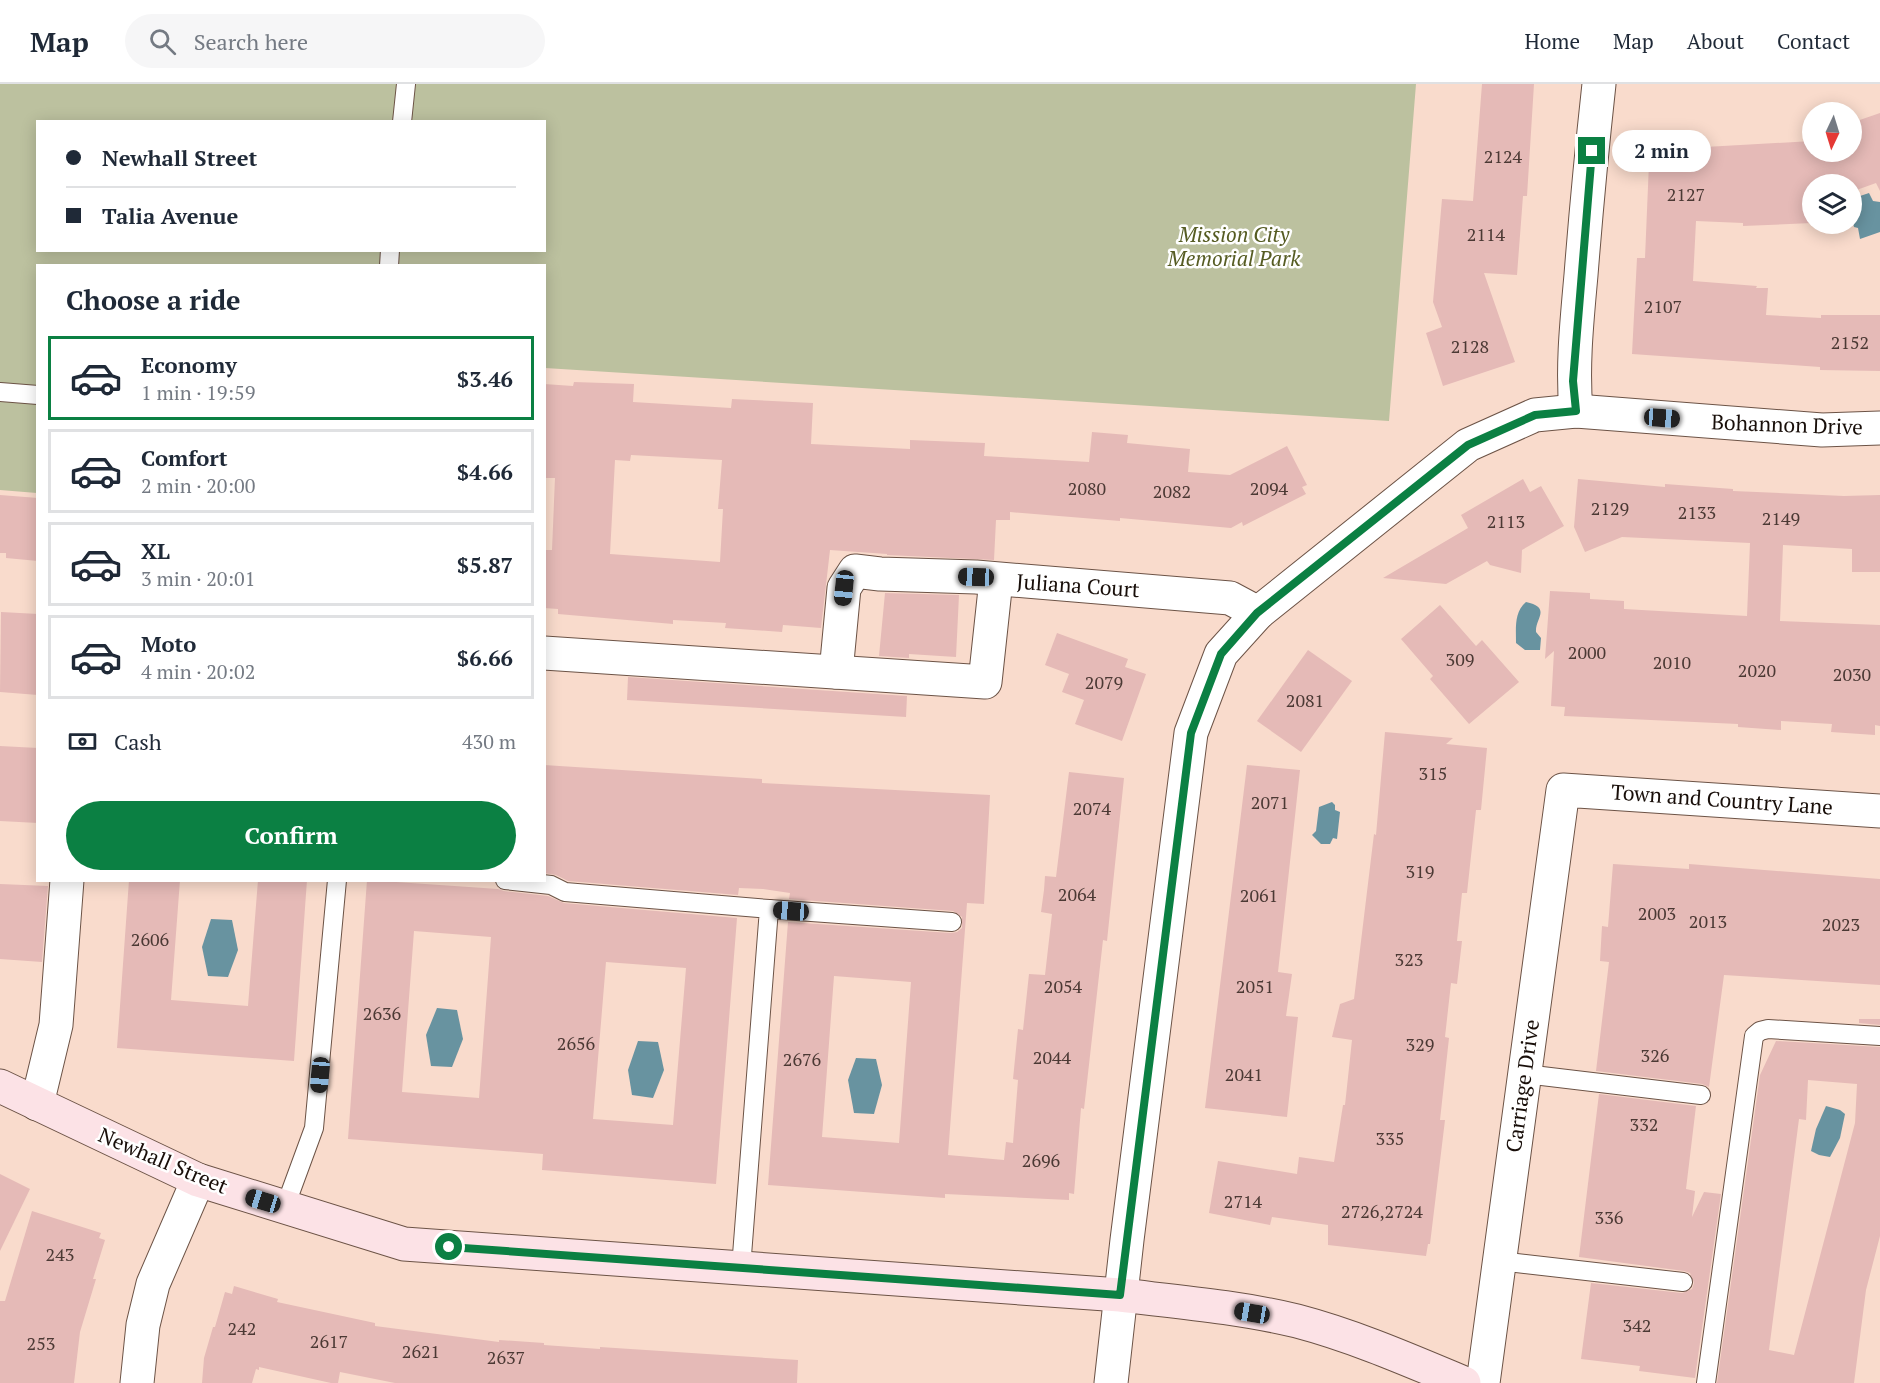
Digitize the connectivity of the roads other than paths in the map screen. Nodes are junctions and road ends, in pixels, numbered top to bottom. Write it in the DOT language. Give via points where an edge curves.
graph roads {
  1 [pos="406,84"];
  2 [pos="1599,84"];
  3 [pos="402,120"];
  4 [pos="0,392"];
  5 [pos="36,395"];
  6 [pos="1576,411"];
  7 [pos="1880,428"];
  8 [pos="996,580"];
  9 [pos="1257,613"];
  10 [pos="546,653"];
  11 [pos="836,672"];
  12 [pos="1563,790"];
  13 [pos="1880,811"];
  14 [pos="68,882"];
  15 [pos="337,882"];
  16 [pos="523,882"];
  17 [pos="769,909"];
  18 [pos="952,922"];
  19 [pos="1880,1036"];
  20 [pos="1525,1074"];
  21 [pos="0,1086"];
  22 [pos="1701,1095"];
  23 [pos="37,1104"];
  24 [pos="198,1180"];
  25 [pos="285,1207"];
  26 [pos="1499,1261"];
  27 [pos="741,1268"];
  28 [pos="1683,1282"];
  29 [pos="1120,1295"];
  30 [pos="137,1383"];
  31 [pos="1111,1383"];
  32 [pos="1464,1383"];
  33 [pos="1483,1383"];
  34 [pos="1706,1383"];
  1 -- 3 [label="lane"];
  2 -- 6 [label="street" via="1573,381"];
  4 -- 5 [label="lane"];
  6 -- 7 [label="street, Bohannon Drive" via="1822,430"];
  6 -- 9 [label="street, Bohannon Drive" via="1535,415 1468,445"];
  8 -- 9 [label="street, Juliana Court" via="1230,598"];
  8 -- 11 [label="street, Juliana Court" via="855,571 844,588"];
  8 -- 11 [label="street" via="985,682"];
  9 -- 29 [label="street, Bohannon Drive" via="1221,654 1191,733"];
  10 -- 11 [label="street"];
  12 -- 13 [label="street, Town and Country Lane"];
  12 -- 20 [label="street, Carriage Drive"];
  14 -- 23 [label="street" via="56,1025"];
  15 -- 25 [label="lane" via="314,1128"];
  16 -- 17 [label="lane" via="551,885 565,892"];
  17 -- 18 [label="lane"];
  17 -- 27 [label="lane"];
  19 -- 34 [label="lane" via="1768,1029 1754,1036"];
  20 -- 22 [label="lane"];
  20 -- 26 [label="street, Carriage Drive"];
  21 -- 23 [label="main road, Newhall Street"];
  23 -- 24 [label="main road, Newhall Street"];
  24 -- 25 [label="main road, Newhall Street"];
  24 -- 30 [label="street" via="153,1284 143,1325"];
  25 -- 27 [label="main road, Newhall Street" via="404,1244"];
  26 -- 28 [label="lane"];
  26 -- 33 [label="street, Carriage Drive"];
  27 -- 29 [label="main road, Newhall Street"];
  29 -- 31 [label="street, Bohannon Drive"];
  29 -- 32 [label="main road, Newhall Street" via="1296,1321 1382,1349"];
}
